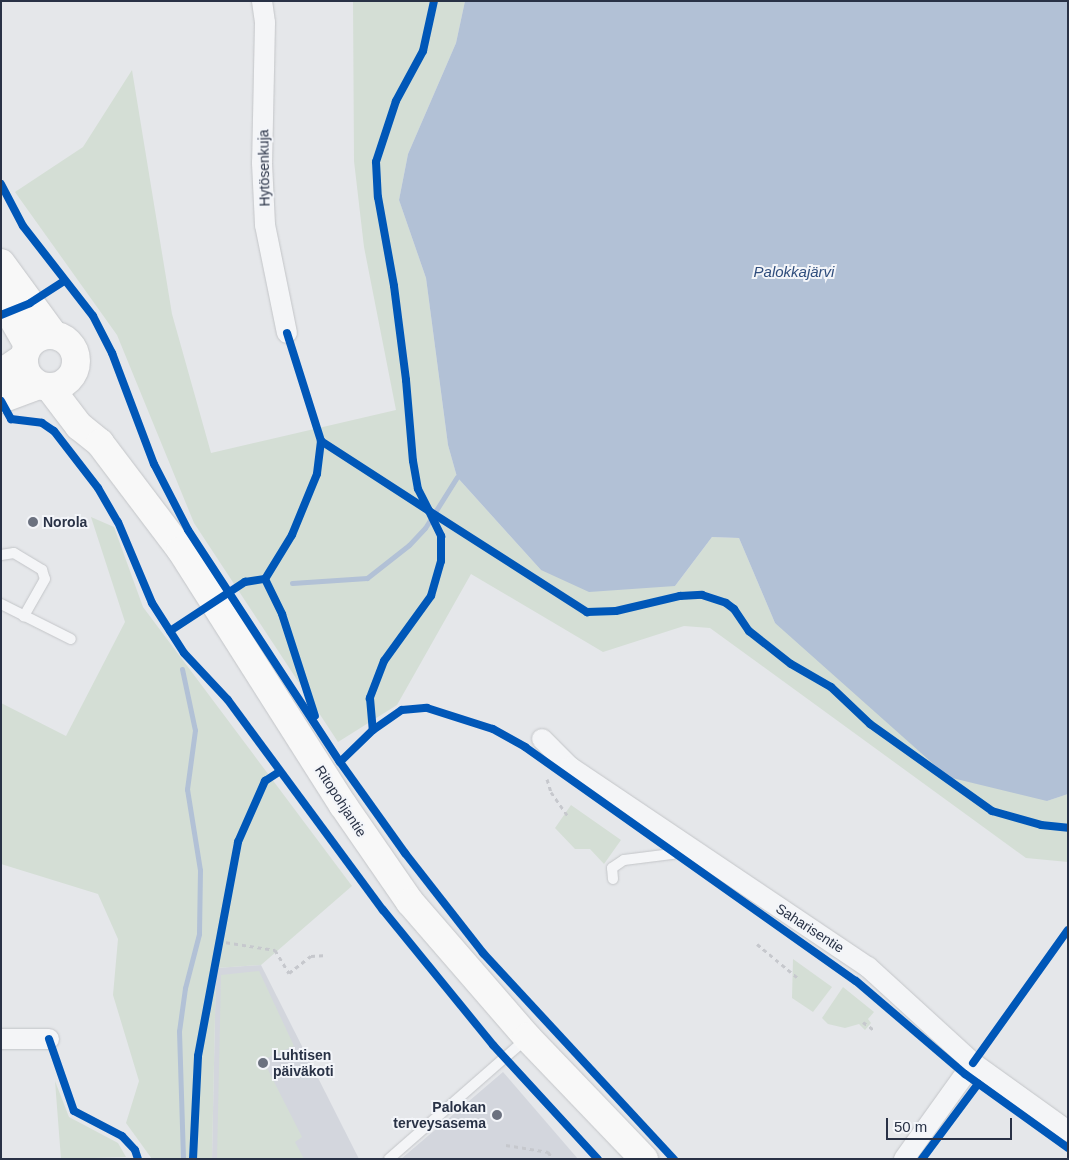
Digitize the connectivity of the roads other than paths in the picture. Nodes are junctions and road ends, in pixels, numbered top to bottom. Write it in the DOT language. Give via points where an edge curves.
graph roads {
  1 [pos="262,1"];
  2 [pos="1,263"];
  3 [pos="1,276"];
  4 [pos="287,333"];
  5 [pos="53,334"];
  6 [pos="26,352"];
  7 [pos="1,373"];
  8 [pos="53,384"];
  9 [pos="1,399"];
  10 [pos="1,555"];
  11 [pos="1,604"];
  12 [pos="24,616"];
  13 [pos="71,639"];
  14 [pos="542,739"];
  15 [pos="687,848"];
  16 [pos="613,879"];
  17 [pos="528,1037"];
  18 [pos="1,1039"];
  19 [pos="49,1039"];
  20 [pos="973,1063"];
  21 [pos="1068,1130"];
  22 [pos="617,1133"];
  23 [pos="389,1159"];
  24 [pos="633,1159"];
  25 [pos="644,1159"];
  26 [pos="904,1159"];
  1 -- 4 [label="street, Hytösenkuja" via="265,23 262,163 266,225"];
  2 -- 5 [label="main road"];
  3 -- 6 [label="main road" via="9,312"];
  5 -- 6 [label="main road" via="37,338"];
  5 -- 8 [label="main road" via="68,341 76,355 74,372"];
  6 -- 7 [label="main road"];
  6 -- 8 [label="main road" via="27,374"];
  8 -- 9 [label="main road"];
  8 -- 17 [label="main road, Ritopohjantie" via="79,426 100,443 181,550 344,806 410,902"];
  10 -- 12 [label="lane" via="14,553 42,570 45,579"];
  11 -- 12 [label="lane"];
  12 -- 13 [label="lane"];
  14 -- 15 [label="street, Saharisentie" via="570,767"];
  15 -- 16 [label="lane" via="672,854 624,860 612,868"];
  15 -- 20 [label="street, Saharisentie" via="868,967"];
  17 -- 22 [label="main road, Ritopohjantie"];
  17 -- 23 [label="lane"];
  18 -- 19 [label="street"];
  20 -- 21 [label="street, Saharisentie"];
  20 -- 26 [label="street"];
  22 -- 24 [label="main road, Ritopohjantie"];
  22 -- 25 [label="main road, Ritopohjantie"];
}
